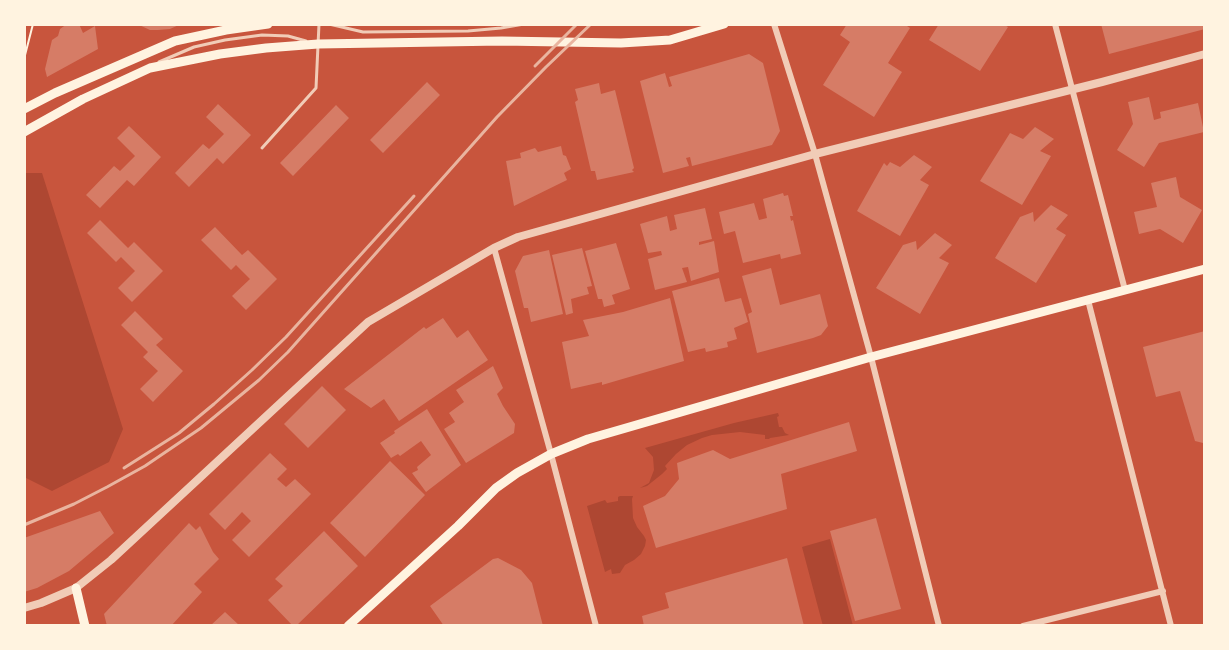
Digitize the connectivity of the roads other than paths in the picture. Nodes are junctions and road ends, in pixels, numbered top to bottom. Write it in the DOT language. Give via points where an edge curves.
graph roads {
  1 [pos="268,24"];
  2 [pos="320,24"];
  3 [pos="329,24"];
  4 [pos="524,24"];
  5 [pos="724,24"];
  6 [pos="774,24"];
  7 [pos="1054,24"];
  8 [pos="318,44"];
  9 [pos="1205,54"];
  10 [pos="1072,90"];
  11 [pos="24,109"];
  12 [pos="24,132"];
  13 [pos="262,148"];
  14 [pos="815,154"];
  15 [pos="494,248"];
  16 [pos="1205,268"];
  17 [pos="1125,290"];
  18 [pos="1088,300"];
  19 [pos="871,357"];
  20 [pos="551,454"];
  21 [pos="76,588"];
  22 [pos="1163,591"];
  23 [pos="24,608"];
  24 [pos="85,626"];
  25 [pos="348,626"];
  26 [pos="596,626"];
  27 [pos="939,626"];
  28 [pos="1023,626"];
  29 [pos="1171,626"];
  1 -- 11 [label="main road" via="175,41"];
  2 -- 8 [label="lane"];
  3 -- 4 [label="lane" via="363,32 468,31"];
  5 -- 8 [label="main road" via="670,40 621,43"];
  6 -- 14 [label="street"];
  7 -- 10 [label="street"];
  8 -- 12 [label="main road" via="266,48 150,68"];
  8 -- 13 [label="lane" via="316,88"];
  9 -- 10 [label="street"];
  10 -- 14 [label="street"];
  10 -- 17 [label="street"];
  14 -- 15 [label="street" via="518,237"];
  14 -- 19 [label="street"];
  15 -- 20 [label="street"];
  15 -- 21 [label="street" via="368,322"];
  16 -- 17 [label="main road"];
  17 -- 18 [label="main road"];
  18 -- 19 [label="main road"];
  18 -- 22 [label="street"];
  19 -- 20 [label="main road" via="588,439"];
  19 -- 27 [label="street"];
  20 -- 25 [label="main road" via="496,488"];
  20 -- 26 [label="street"];
  21 -- 23 [label="street"];
  21 -- 24 [label="main road"];
  22 -- 28 [label="street"];
  22 -- 29 [label="street"];
}
